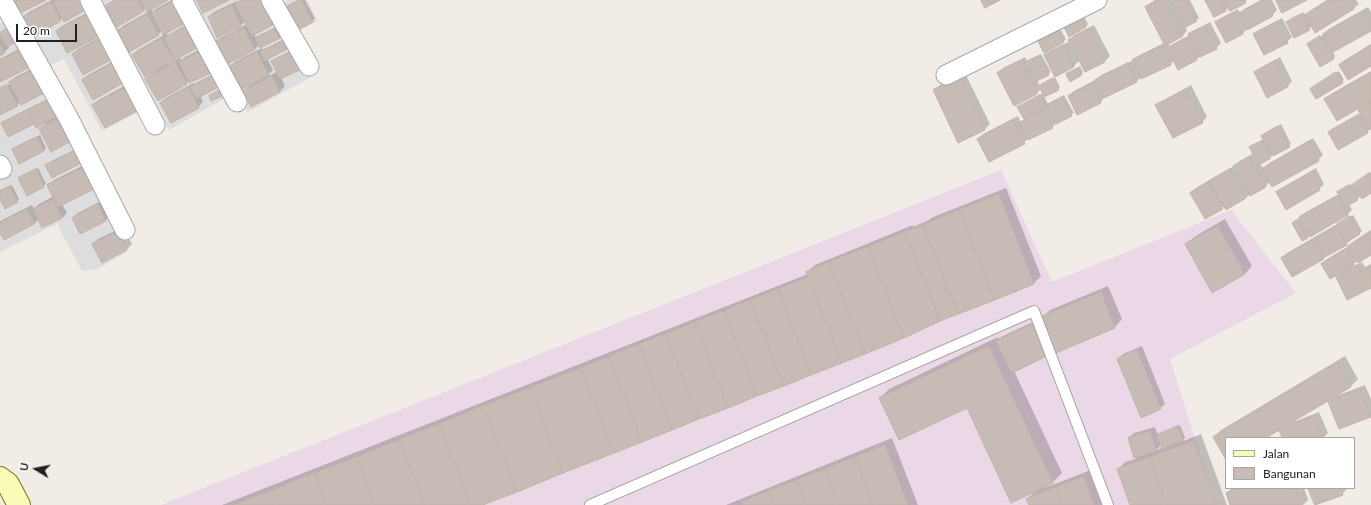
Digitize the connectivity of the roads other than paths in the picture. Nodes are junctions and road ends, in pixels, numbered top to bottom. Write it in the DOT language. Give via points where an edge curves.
graph roads {
  1 [pos="2,0"];
  2 [pos="90,0"];
  3 [pos="182,0"];
  4 [pos="270,0"];
  5 [pos="1097,0"];
  6 [pos="309,66"];
  7 [pos="946,75"];
  8 [pos="237,102"];
  9 [pos="155,124"];
  10 [pos="125,230"];
  11 [pos="0,478"];
  12 [pos="19,505"];
  13 [pos="590,505"];
  14 [pos="1108,505"];
  1 -- 10 [label="street" via="69,119"];
  2 -- 9 [label="street"];
  3 -- 8 [label="street"];
  4 -- 6 [label="street"];
  5 -- 7 [label="street"];
  11 -- 12 [label="street" via="8,484"];
  13 -- 14 [label="lane" via="1034,312"];
}
